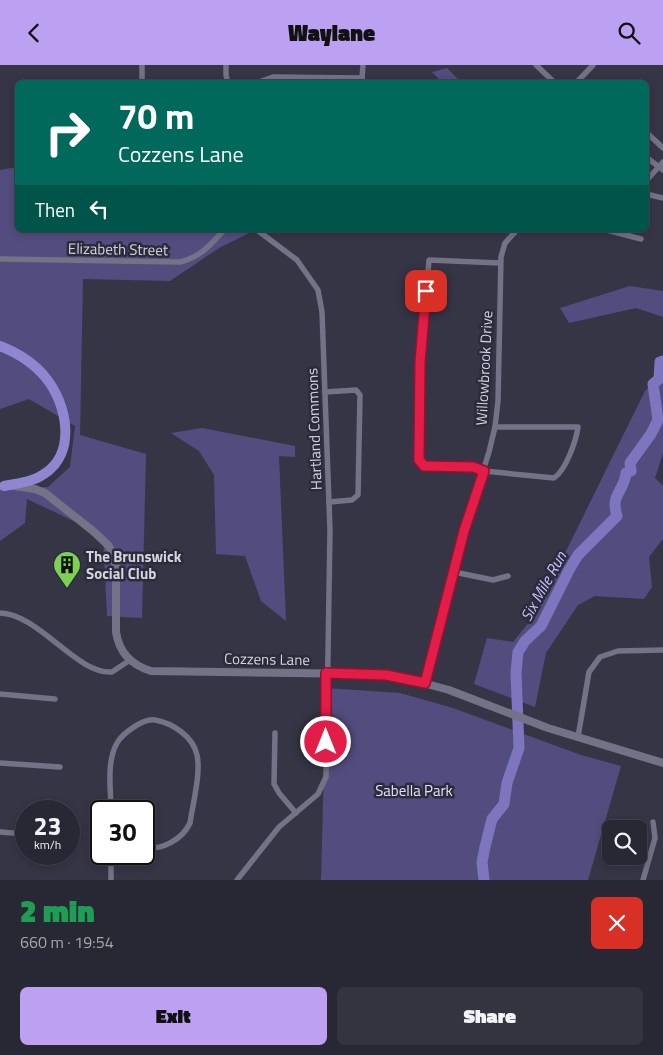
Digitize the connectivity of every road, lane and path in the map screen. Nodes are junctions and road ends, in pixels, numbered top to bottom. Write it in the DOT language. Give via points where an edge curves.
graph roads {
  1 [pos="142,65"];
  2 [pos="226,65"];
  3 [pos="363,65"];
  4 [pos="536,65"];
  5 [pos="593,65"];
  6 [pos="142,80"];
  7 [pos="228,80"];
  8 [pos="264,80"];
  9 [pos="363,80"];
  10 [pos="552,80"];
  11 [pos="579,80"];
  12 [pos="649,135"];
  13 [pos="663,148"];
  14 [pos="649,159"];
  15 [pos="661,166"];
  16 [pos="649,178"];
  17 [pos="649,195"];
  18 [pos="663,198"];
  19 [pos="222,232"];
  20 [pos="260,232"];
  21 [pos="515,232"];
  22 [pos="615,232"];
  23 [pos="641,239"];
  24 [pos="0,259"];
  25 [pos="500,263"];
  26 [pos="0,346"];
  27 [pos="325,392"];
  28 [pos="495,427"];
  29 [pos="484,471"];
  30 [pos="2,486"];
  31 [pos="329,502"];
  32 [pos="454,572"];
  33 [pos="508,576"];
  34 [pos="0,613"];
  35 [pos="663,650"];
  36 [pos="130,660"];
  37 [pos="326,673"];
  38 [pos="425,683"];
  39 [pos="0,694"];
  40 [pos="55,699"];
  41 [pos="275,733"];
  42 [pos="578,737"];
  43 [pos="0,763"];
  44 [pos="663,763"];
  45 [pos="60,767"];
  46 [pos="111,800"];
  47 [pos="296,813"];
  48 [pos="653,822"];
  49 [pos="0,832"];
  50 [pos="15,833"];
  51 [pos="155,848"];
  52 [pos="111,865"];
  53 [pos="111,880"];
  54 [pos="237,880"];
  55 [pos="643,880"];
  1 -- 6 [label="street"];
  2 -- 7 [label="street"];
  3 -- 9 [label="street"];
  4 -- 10 [label="street"];
  5 -- 11 [label="street"];
  8 -- 9 [label="street" via="272,77"];
  12 -- 13 [label="street"];
  14 -- 15 [label="street"];
  15 -- 16 [label="street"];
  17 -- 18 [label="street"];
  19 -- 24 [label="street, Elizabeth Street" via="193,259 180,262"];
  20 -- 27 [label="street, Hartland Commons" via="297,260 318,290"];
  21 -- 25 [label="street, Willowbrook Drive" via="505,243"];
  22 -- 23 [label="street"];
  25 -- 28 [label="street, Willowbrook Drive"];
  25 -- 29 [label="street" via="429,260 420,362 419,460 424,466 473,467"];
  26 -- 30 [label="highway" via="26,360 46,379 60,403 65,432 60,456 50,471 33,480"];
  27 -- 31 [label="street, Hartland Commons"];
  27 -- 31 [label="street" via="356,390 360,395 358,495 352,500"];
  28 -- 29 [label="street, Willowbrook Drive"];
  28 -- 29 [label="street" via="578,427 561,472 554,478"];
  29 -- 32 [label="street, Willowbrook Drive"];
  30 -- 36 [label="street" via="45,493 108,545 116,567 116,637"];
  31 -- 37 [label="street, Hartland Commons"];
  32 -- 33 [label="street" via="493,580"];
  32 -- 38 [label="street, Willowbrook Drive"];
  34 -- 36 [label="street" via="16,616 37,628 94,669 112,672"];
  35 -- 42 [label="street" via="618,651 600,657 589,672"];
  36 -- 37 [label="street, Cozzens Lane" via="151,671"];
  37 -- 38 [label="street, Cozzens Lane" via="386,675"];
  37 -- 47 [label="street, Hartland Commons" via="326,777 318,794"];
  38 -- 42 [label="street, Cozzens Lane"];
  39 -- 40 [label="street"];
  41 -- 47 [label="street" via="274,784"];
  42 -- 44 [label="street, Cozzens Lane"];
  43 -- 45 [label="street"];
  46 -- 51 [label="street" via="112,756 126,732 153,720 176,728 185,735 197,753 198,767 190,823 175,841"];
  47 -- 54 [label="street, Hartland Commons" via="278,827"];
  48 -- 55 [label="street" via="655,838"];
  49 -- 50 [label="street"];
  52 -- 53 [label="street"];
}
